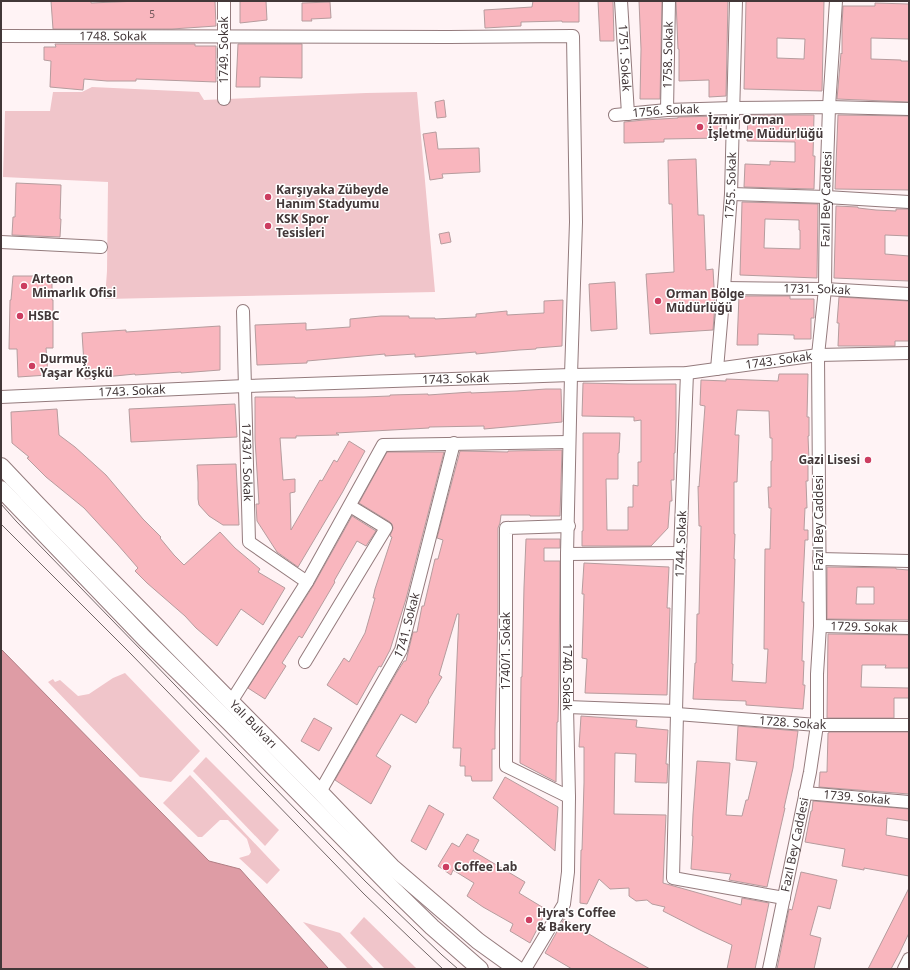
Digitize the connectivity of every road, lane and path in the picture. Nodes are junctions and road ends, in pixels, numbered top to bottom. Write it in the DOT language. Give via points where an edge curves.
graph roads {
  1 [pos="224,1"];
  2 [pos="621,1"];
  3 [pos="669,1"];
  4 [pos="736,1"];
  5 [pos="836,1"];
  6 [pos="1,36"];
  7 [pos="224,37"];
  8 [pos="224,99"];
  9 [pos="829,107"];
  10 [pos="733,108"];
  11 [pos="909,109"];
  12 [pos="667,110"];
  13 [pos="628,114"];
  14 [pos="615,115"];
  15 [pos="730,194"];
  16 [pos="826,197"];
  17 [pos="909,202"];
  18 [pos="1,242"];
  19 [pos="100,247"];
  20 [pos="724,288"];
  21 [pos="825,289"];
  22 [pos="909,294"];
  23 [pos="243,311"];
  24 [pos="909,353"];
  25 [pos="818,355"];
  26 [pos="717,369"];
  27 [pos="687,373"];
  28 [pos="571,375"];
  29 [pos="245,386"];
  30 [pos="1,397"];
  31 [pos="569,442"];
  32 [pos="454,443"];
  33 [pos="1,466"];
  34 [pos="1,489"];
  35 [pos="350,506"];
  36 [pos="569,526"];
  37 [pos="680,553"];
  38 [pos="567,554"];
  39 [pos="819,559"];
  40 [pos="909,561"];
  41 [pos="307,582"];
  42 [pos="820,626"];
  43 [pos="909,628"];
  44 [pos="305,662"];
  45 [pos="231,702"];
  46 [pos="567,707"];
  47 [pos="676,713"];
  48 [pos="817,725"];
  49 [pos="909,725"];
  50 [pos="320,792"];
  51 [pos="805,793"];
  52 [pos="569,797"];
  53 [pos="909,802"];
  54 [pos="784,898"];
  55 [pos="909,959"];
  56 [pos="498,963"];
  57 [pos="480,969"];
  58 [pos="517,969"];
  59 [pos="526,969"];
  60 [pos="769,969"];
  61 [pos="904,969"];
  1 -- 7 [label="street, 1749. Sokak"];
  2 -- 13 [label="street, 1751. Sokak"];
  3 -- 12 [label="street, 1758. Sokak"];
  4 -- 10 [label="street, 1755. Sokak"];
  5 -- 9 [label="street, Fazıl Bey Caddesi"];
  6 -- 7 [label="street, 1748. Sokak"];
  7 -- 8 [label="street, 1749. Sokak"];
  7 -- 28 [label="street, 1748. Sokak" via="573,36 576,222"];
  9 -- 10 [label="street, 1756. Sokak"];
  9 -- 11 [label="street, 1756. Sokak"];
  9 -- 16 [label="street, Fazıl Bey Caddesi"];
  10 -- 12 [label="street, 1756. Sokak"];
  10 -- 15 [label="street, 1755. Sokak"];
  12 -- 13 [label="street, 1756. Sokak"];
  13 -- 14 [label="street, 1756. Sokak"];
  15 -- 16 [label="street"];
  15 -- 20 [label="street, 1755. Sokak"];
  16 -- 17 [label="street"];
  16 -- 21 [label="street, Fazıl Bey Caddesi"];
  18 -- 19 [label="street"];
  20 -- 21 [label="street, 1731. Sokak"];
  20 -- 26 [label="street, 1755. Sokak"];
  21 -- 22 [label="street, 1731. Sokak"];
  21 -- 25 [label="street, Fazıl Bey Caddesi"];
  23 -- 29 [label="street, 1743/1. Sokak"];
  24 -- 25 [label="street, 1743. Sokak"];
  25 -- 26 [label="street, 1743. Sokak"];
  25 -- 39 [label="street, Fazıl Bey Caddesi"];
  26 -- 27 [label="street, 1743. Sokak"];
  27 -- 28 [label="street, 1743. Sokak"];
  27 -- 37 [label="street, 1744. Sokak"];
  28 -- 29 [label="street, 1743. Sokak"];
  28 -- 31 [label="street, 1740. Sokak"];
  29 -- 30 [label="street, 1743. Sokak"];
  29 -- 41 [label="street, 1743/1. Sokak" via="249,542"];
  31 -- 32 [label="street"];
  31 -- 36 [label="street, 1740. Sokak"];
  32 -- 35 [label="street" via="383,445"];
  32 -- 50 [label="street, 1741. Sokak" via="401,650"];
  33 -- 45 [label="main road, Yalı Bulvarı"];
  34 -- 57 [label="main road, Yalı Bulvarı" via="145,639 390,886"];
  35 -- 41 [label="street"];
  35 -- 44 [label="street" via="386,528"];
  36 -- 38 [label="street, 1740. Sokak"];
  36 -- 52 [label="street, 1740/1. Sokak" via="506,528 506,766"];
  37 -- 38 [label="street"];
  37 -- 47 [label="street, 1744. Sokak"];
  38 -- 46 [label="street, 1740. Sokak"];
  39 -- 40 [label="street"];
  39 -- 42 [label="street, Fazıl Bey Caddesi"];
  41 -- 45 [label="street"];
  42 -- 43 [label="street, 1729. Sokak"];
  42 -- 48 [label="street, Fazıl Bey Caddesi"];
  45 -- 50 [label="main road, Yalı Bulvarı"];
  46 -- 47 [label="street, 1728. Sokak"];
  46 -- 52 [label="street, 1740. Sokak"];
  47 -- 48 [label="street, 1728. Sokak"];
  47 -- 54 [label="street" via="673,878"];
  48 -- 49 [label="street, 1728. Sokak"];
  48 -- 51 [label="street, Fazıl Bey Caddesi"];
  50 -- 56 [label="main road, Yalı Bulvarı" via="392,867"];
  51 -- 53 [label="street, 1739. Sokak"];
  51 -- 54 [label="street, Fazıl Bey Caddesi"];
  52 -- 59 [label="street, 1740. Sokak" via="568,872 564,904"];
  54 -- 60 [label="street, Fazıl Bey Caddesi"];
  55 -- 61 [label="street"];
  56 -- 58 [label="main road, Yalı Bulvarı"];
}
